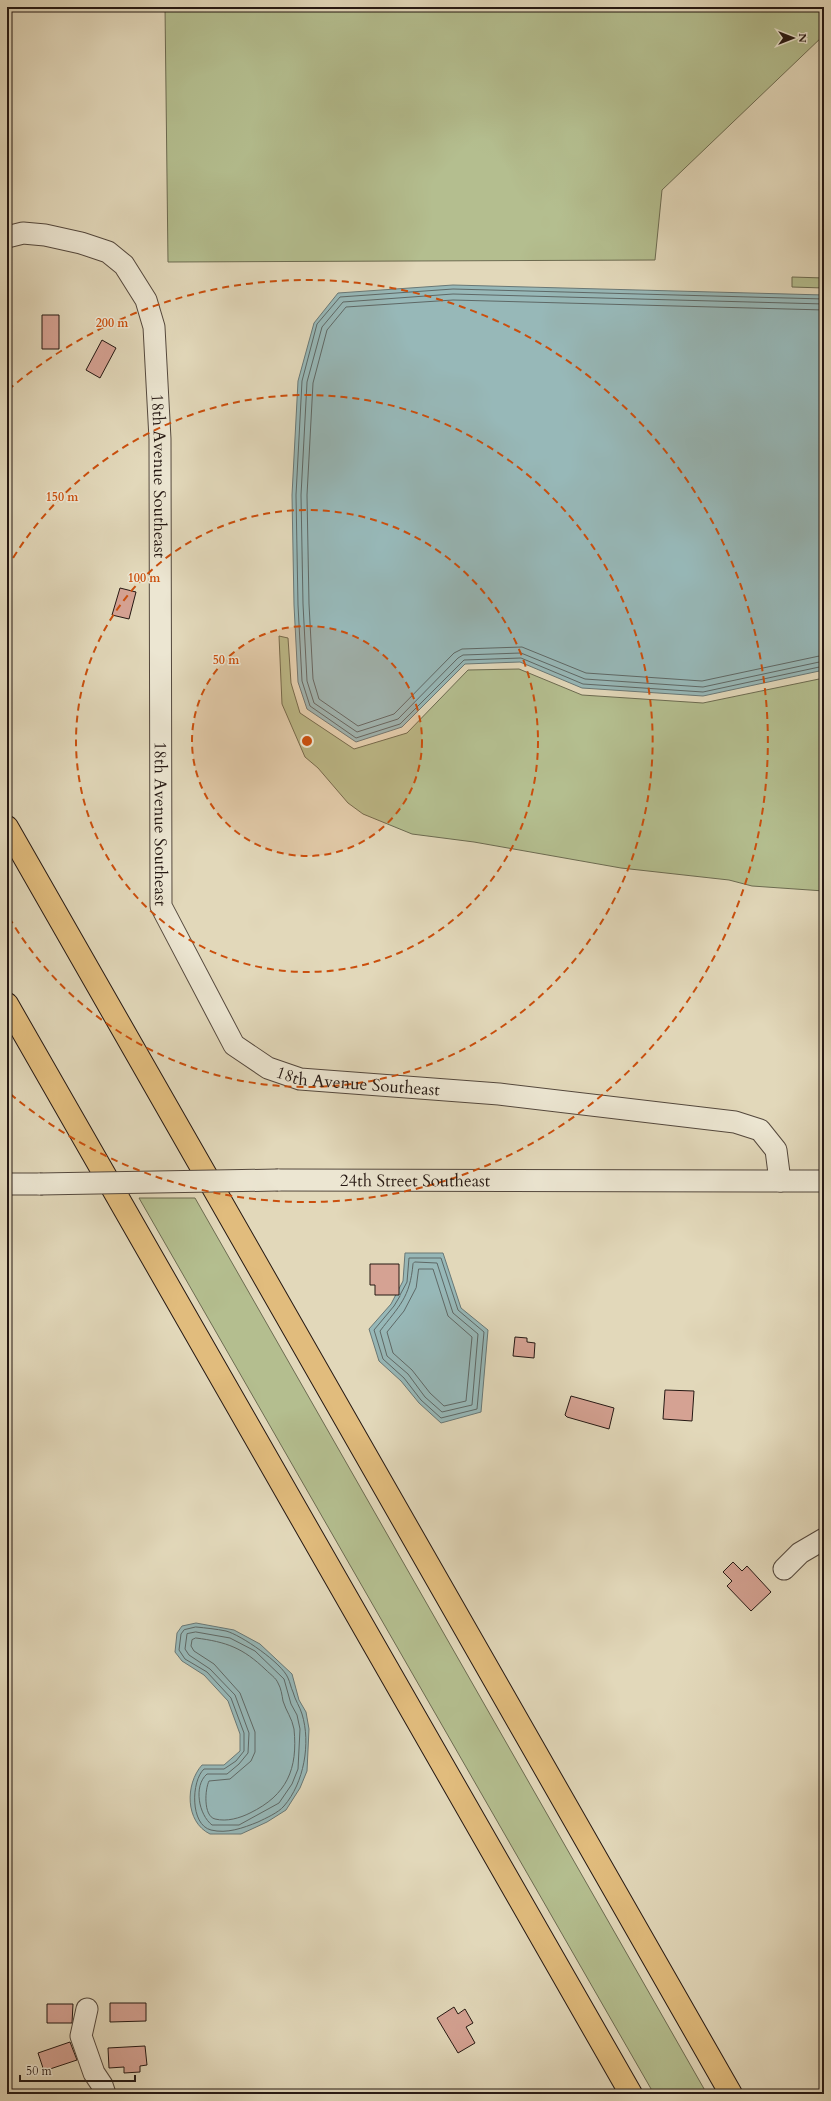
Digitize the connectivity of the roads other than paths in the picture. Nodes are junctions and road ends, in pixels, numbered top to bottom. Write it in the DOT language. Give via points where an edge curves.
graph roads {
  1 [pos="7,237"];
  2 [pos="7,827"];
  3 [pos="7,1004"];
  4 [pos="780,1181"];
  5 [pos="824,1181"];
  6 [pos="7,1184"];
  7 [pos="824,1539"];
  8 [pos="784,1569"];
  9 [pos="87,2009"];
  10 [pos="105,2094"];
  11 [pos="631,2094"];
  12 [pos="731,2094"];
  1 -- 4 [label="street, 18th Avenue Southeast" via="23,233 45,235 108,252 124,265 146,300 154,327 160,439 161,906 234,1045 268,1068 300,1079 499,1094 735,1122 760,1130 776,1150"];
  2 -- 12 [label="highway"];
  3 -- 11 [label="highway"];
  4 -- 5 [label="street, 24th Street Southeast"];
  4 -- 6 [label="street, 24th Street Southeast, bridge" via="278,1180"];
  7 -- 8 [label="street" via="800,1553"];
  9 -- 10 [label="street" via="81,2036 94,2073"];
}
